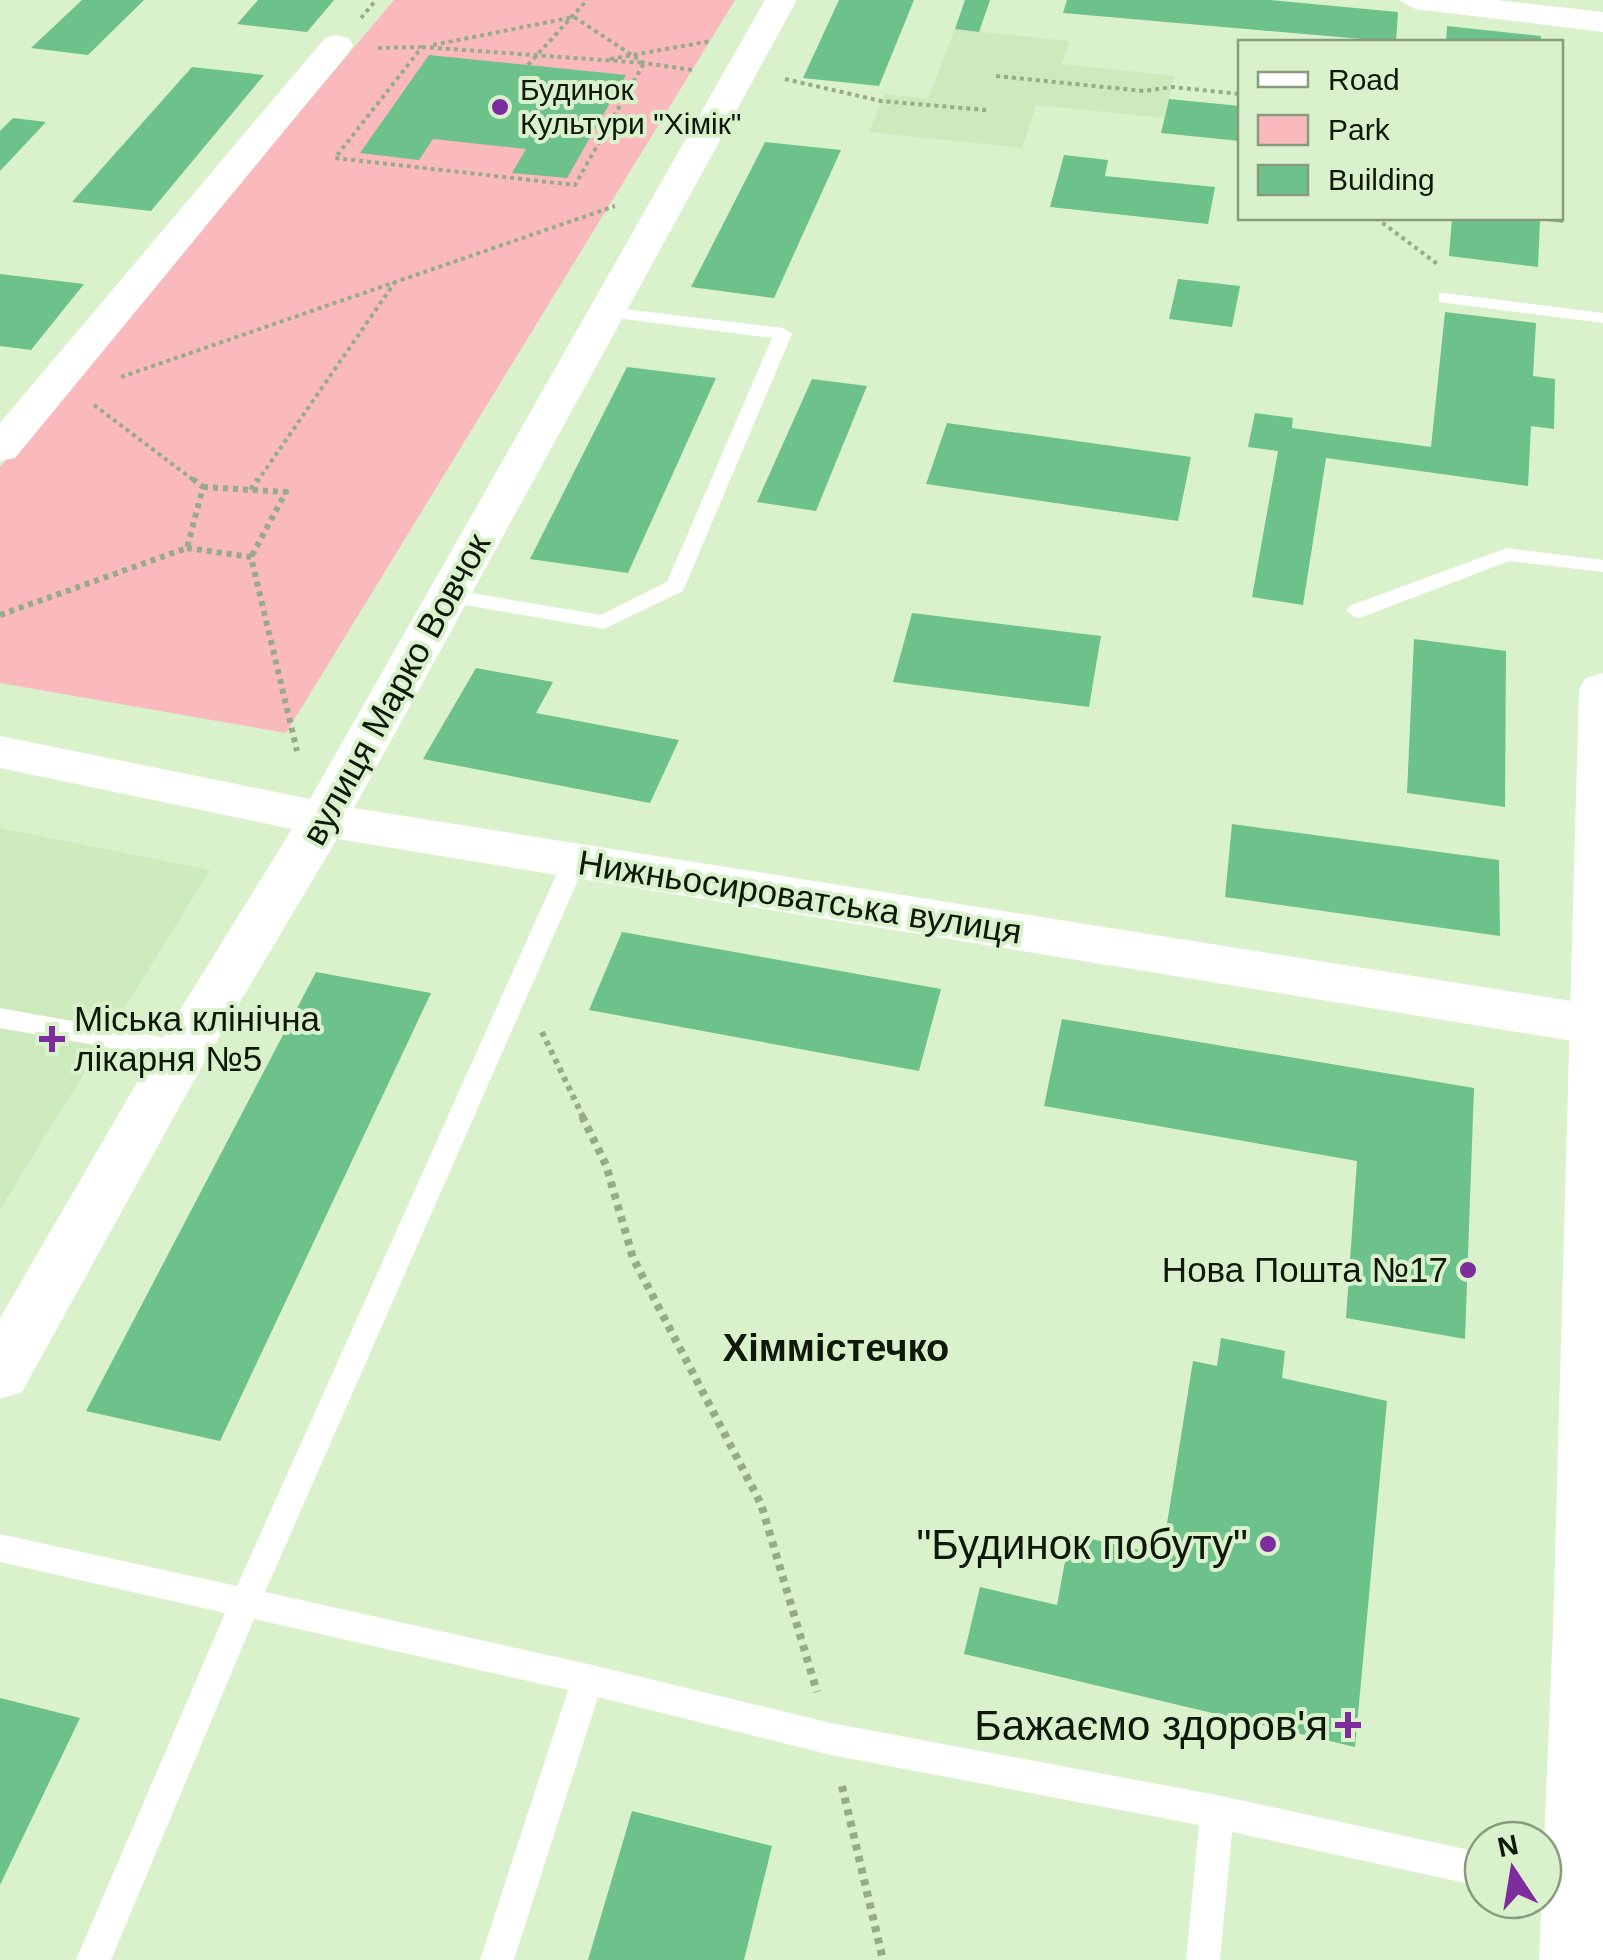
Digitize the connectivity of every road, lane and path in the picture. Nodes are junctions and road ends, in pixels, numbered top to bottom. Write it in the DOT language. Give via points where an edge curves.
graph roads {
  1 [pos="587,0"];
  2 [pos="782,0"];
  3 [pos="1415,0"];
  4 [pos="574,17"];
  5 [pos="1603,22"];
  6 [pos="352,47"];
  7 [pos="422,47"];
  8 [pos="631,55"];
  9 [pos="537,56"];
  10 [pos="729,57"];
  11 [pos="599,60"];
  12 [pos="644,64"];
  13 [pos="528,65"];
  14 [pos="996,76"];
  15 [pos="1238,94"];
  16 [pos="986,110"];
  17 [pos="618,204"];
  18 [pos="396,282"];
  19 [pos="1446,298"];
  20 [pos="608,312"];
  21 [pos="1603,318"];
  22 [pos="115,380"];
  23 [pos="0,384"];
  24 [pos="47,391"];
  25 [pos="93,404"];
  26 [pos="0,449"];
  27 [pos="203,487"];
  28 [pos="250,490"];
  29 [pos="188,548"];
  30 [pos="251,557"];
  31 [pos="1603,566"];
  32 [pos="448,596"];
  33 [pos="1357,611"];
  34 [pos="0,615"];
  35 [pos="1603,689"];
  36 [pos="297,750"];
  37 [pos="0,752"];
  38 [pos="323,820"];
  39 [pos="574,862"];
  40 [pos="520,988"];
  41 [pos="0,1018"];
  42 [pos="1600,1026"];
  43 [pos="184,1050"];
  44 [pos="0,1372"];
  45 [pos="0,1548"];
  46 [pos="245,1603"];
  47 [pos="588,1680"];
  48 [pos="832,1739"];
  49 [pos="1592,1795"];
  50 [pos="1217,1812"];
  51 [pos="1463,1866"];
  52 [pos="1563,1879"];
  53 [pos="1563,1901"];
  54 [pos="93,1960"];
  55 [pos="497,1960"];
  56 [pos="883,1960"];
  57 [pos="1203,1960"];
  58 [pos="1577,1960"];
  1 -- 4 [label="path"];
  2 -- 10 [label="street, вулиця Марко Вовчок"];
  3 -- 5 [label="street"];
  4 -- 7 [label="path"];
  4 -- 8 [label="path"];
  4 -- 9 [label="path"];
  6 -- 7 [label="path"];
  6 -- 24 [label="street"];
  7 -- 9 [label="path"];
  7 -- 12 [label="path" via="336,158 576,186"];
  8 -- 10 [label="path"];
  8 -- 11 [label="path"];
  8 -- 12 [label="path"];
  9 -- 11 [label="path"];
  9 -- 13 [label="path"];
  10 -- 16 [label="path" via="783,78 881,101"];
  10 -- 20 [label="street, вулиця Марко Вовчок"];
  11 -- 12 [label="path"];
  14 -- 15 [label="path" via="1144,92"];
  17 -- 18 [label="path"];
  18 -- 22 [label="path"];
  18 -- 28 [label="path"];
  19 -- 21 [label="lane"];
  20 -- 32 [label="street, вулиця Марко Вовчок"];
  20 -- 32 [label="lane" via="783,334 676,586 604,622"];
  23 -- 24 [label="street"];
  24 -- 26 [label="street"];
  25 -- 27 [label="path"];
  27 -- 28 [label="path"];
  27 -- 29 [label="path"];
  28 -- 30 [label="path" via="286,492"];
  29 -- 30 [label="path"];
  29 -- 34 [label="path"];
  30 -- 36 [label="path"];
  31 -- 33 [label="lane" via="1508,554"];
  32 -- 38 [label="street, вулиця Марко Вовчок"];
  35 -- 42 [label="main road"];
  37 -- 38 [label="street, Нижньосироватська вулиця"];
  38 -- 39 [label="street, Нижньосироватська вулиця"];
  38 -- 43 [label="street, вулиця Марко Вовчок"];
  39 -- 40 [label="lane"];
  39 -- 42 [label="street, Нижньосироватська вулиця"];
  40 -- 46 [label="lane"];
  40 -- 48 [label="path" via="606,1165 633,1258 761,1504"];
  41 -- 43 [label="lane"];
  42 -- 49 [label="main road"];
  43 -- 44 [label="street, вулиця Марко Вовчок"];
  45 -- 46 [label="lane"];
  46 -- 47 [label="lane"];
  46 -- 54 [label="lane"];
  47 -- 48 [label="lane"];
  47 -- 55 [label="lane"];
  48 -- 50 [label="lane"];
  48 -- 56 [label="path"];
  49 -- 52 [label="main road"];
  50 -- 51 [label="lane"];
  50 -- 57 [label="lane"];
  53 -- 58 [label="main road"];
}
